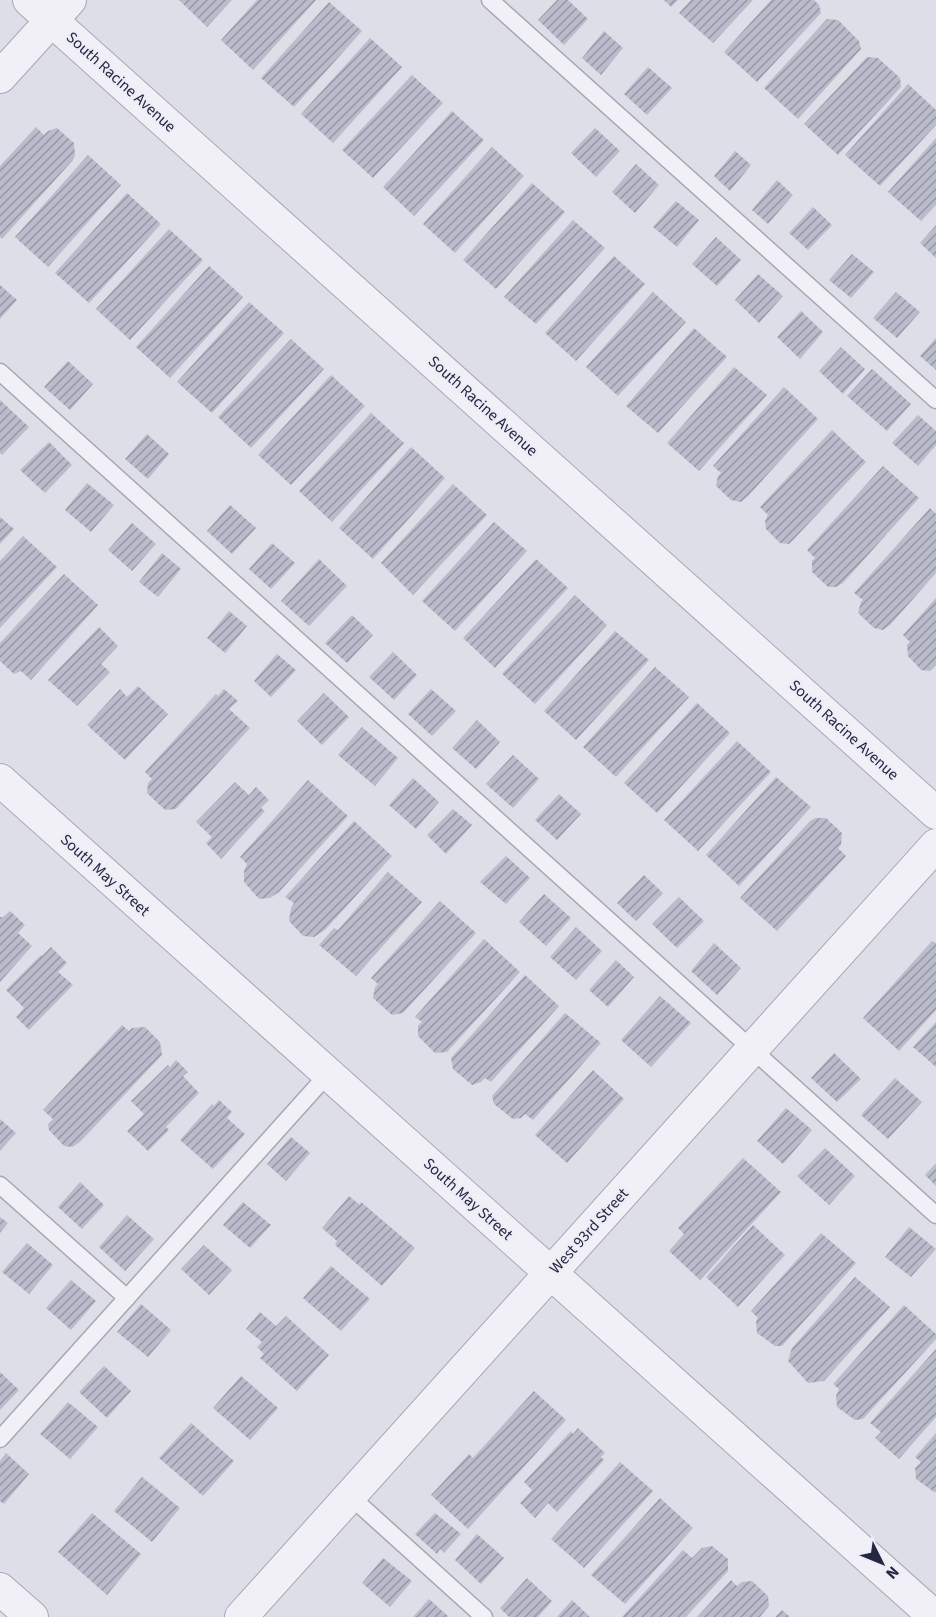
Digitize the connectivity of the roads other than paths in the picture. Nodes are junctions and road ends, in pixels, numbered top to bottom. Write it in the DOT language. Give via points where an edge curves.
graph roads {
  1 [pos="490,0"];
  2 [pos="50,7"];
  3 [pos="0,77"];
  4 [pos="0,372"];
  5 [pos="936,400"];
  6 [pos="0,780"];
  7 [pos="936,813"];
  8 [pos="936,846"];
  9 [pos="752,1050"];
  10 [pos="328,1074"];
  11 [pos="0,1185"];
  12 [pos="936,1215"];
  13 [pos="551,1273"];
  14 [pos="127,1298"];
  15 [pos="0,1439"];
  16 [pos="350,1496"];
  17 [pos="0,1589"];
  18 [pos="32,1617"];
  19 [pos="241,1617"];
  20 [pos="484,1617"];
  21 [pos="935,1617"];
  1 -- 5 [label="lane"];
  2 -- 3 [label="street"];
  2 -- 7 [label="street, South Racine Avenue"];
  4 -- 9 [label="lane"];
  6 -- 10 [label="street, South May Street"];
  8 -- 9 [label="street, West 93rd Street"];
  9 -- 12 [label="lane"];
  9 -- 13 [label="street, West 93rd Street"];
  10 -- 13 [label="street, South May Street"];
  10 -- 14 [label="lane"];
  11 -- 14 [label="lane"];
  13 -- 16 [label="street, West 93rd Street"];
  13 -- 21 [label="street, South May Street"];
  14 -- 15 [label="lane"];
  16 -- 19 [label="street, West 93rd Street"];
  16 -- 20 [label="lane"];
  17 -- 18 [label="street"];
}
